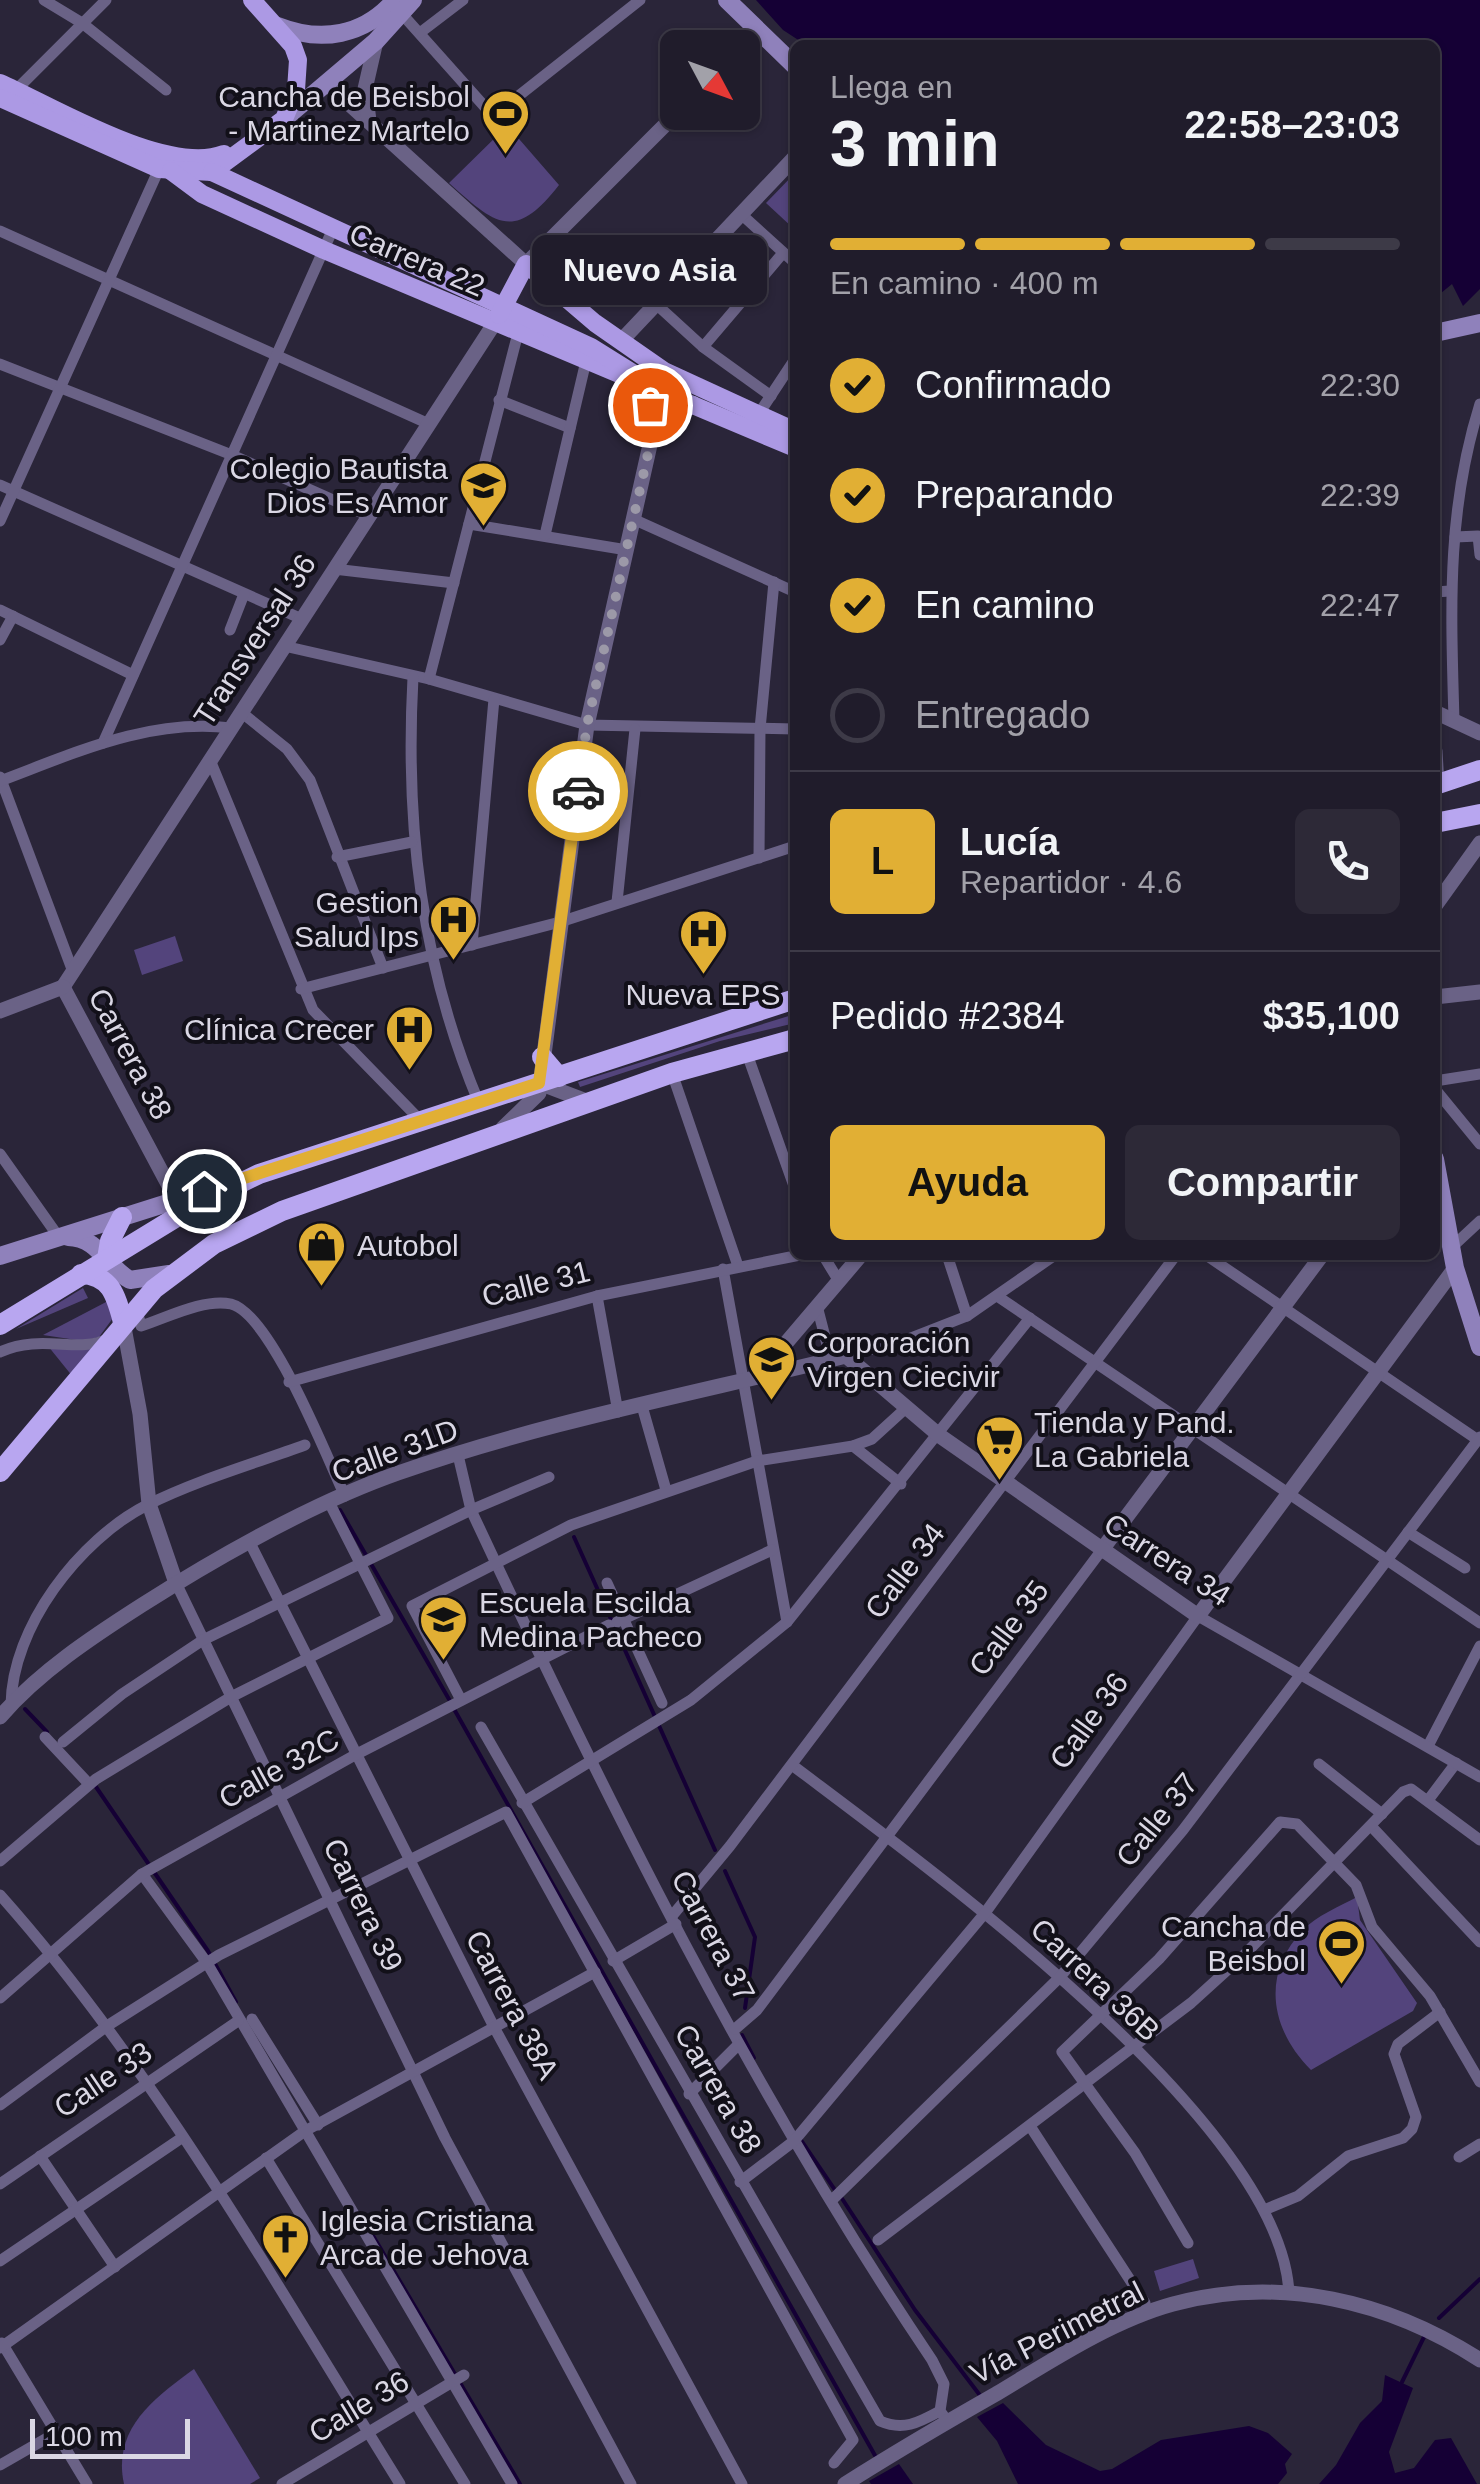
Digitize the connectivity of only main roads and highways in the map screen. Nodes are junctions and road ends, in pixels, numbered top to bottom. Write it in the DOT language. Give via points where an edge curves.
graph roads {
  1 [pos="252,0"];
  2 [pos="727,0"];
  3 [pos="404,5"];
  4 [pos="278,26"];
  5 [pos="790,61"];
  6 [pos="5,90"];
  7 [pos="284,119"];
  8 [pos="252,142"];
  9 [pos="162,164"];
  10 [pos="212,172"];
  11 [pos="498,316"];
  12 [pos="1480,323"];
  13 [pos="1440,331"];
  14 [pos="621,341"];
  15 [pos="582,354"];
  16 [pos="692,404"];
  17 [pos="754,422"];
  18 [pos="654,427"];
  19 [pos="790,430"];
  20 [pos="790,445"];
  21 [pos="1480,770"];
  22 [pos="1440,784"];
  23 [pos="1480,814"];
  24 [pos="1440,822"];
  25 [pos="790,1001"];
  26 [pos="790,1040"];
  27 [pos="542,1056"];
  28 [pos="549,1080"];
  29 [pos="259,1174"];
  30 [pos="1440,1184"];
  31 [pos="122,1217"];
  32 [pos="58,1236"];
  33 [pos="0,1256"];
  34 [pos="108,1259"];
  35 [pos="190,1261"];
  36 [pos="80,1274"];
  37 [pos="128,1322"];
  38 [pos="0,1324"];
  39 [pos="1480,1346"];
  40 [pos="0,1472"];
  1 -- 4 [label="main road"];
  2 -- 5 [label="main road"];
  3 -- 4 [label="main road" via="343,34 310,36"];
  3 -- 7 [label="main road" via="376,41"];
  4 -- 7 [label="main road" via="298,60"];
  6 -- 9 [label="main road"];
  7 -- 8 [label="main road"];
  8 -- 9 [label="main road" via="206,160"];
  8 -- 10 [label="main road"];
  9 -- 10 [label="main road"];
  9 -- 11 [label="main road, Carrera 22" via="202,194 324,250"];
  10 -- 11 [label="main road, Carrera 22"];
  11 -- 14 [label="main road, Carrera 22" via="526,264"];
  11 -- 15 [label="main road, Carrera 22"];
  11 -- 15 [label="main road, Carrera 22" via="518,333"];
  12 -- 13 [label="main road"];
  14 -- 15 [label="main road"];
  14 -- 17 [label="main road, Carrera 22"];
  15 -- 16 [label="main road, Carrera 22"];
  16 -- 17 [label="main road, Carrera 22"];
  16 -- 18 [label="main road"];
  17 -- 19 [label="main road, Carrera 22"];
  17 -- 20 [label="main road, Carrera 22"];
  21 -- 22 [label="highway"];
  23 -- 24 [label="highway"];
  25 -- 28 [label="highway"];
  26 -- 35 [label="highway" via="672,1073 266,1218"];
  27 -- 28 [label="highway"];
  28 -- 29 [label="highway"];
  29 -- 31 [label="main road"];
  29 -- 34 [label="highway"];
  30 -- 39 [label="main road" via="1455,1268"];
  31 -- 32 [label="main road"];
  31 -- 34 [label="highway"];
  32 -- 33 [label="main road"];
  32 -- 34 [label="main road" via="87,1240"];
  34 -- 35 [label="main road" via="136,1280 165,1276"];
  34 -- 36 [label="highway"];
  35 -- 37 [label="highway"];
  36 -- 37 [label="highway" via="110,1286"];
  36 -- 38 [label="highway"];
  37 -- 40 [label="highway"];
}
